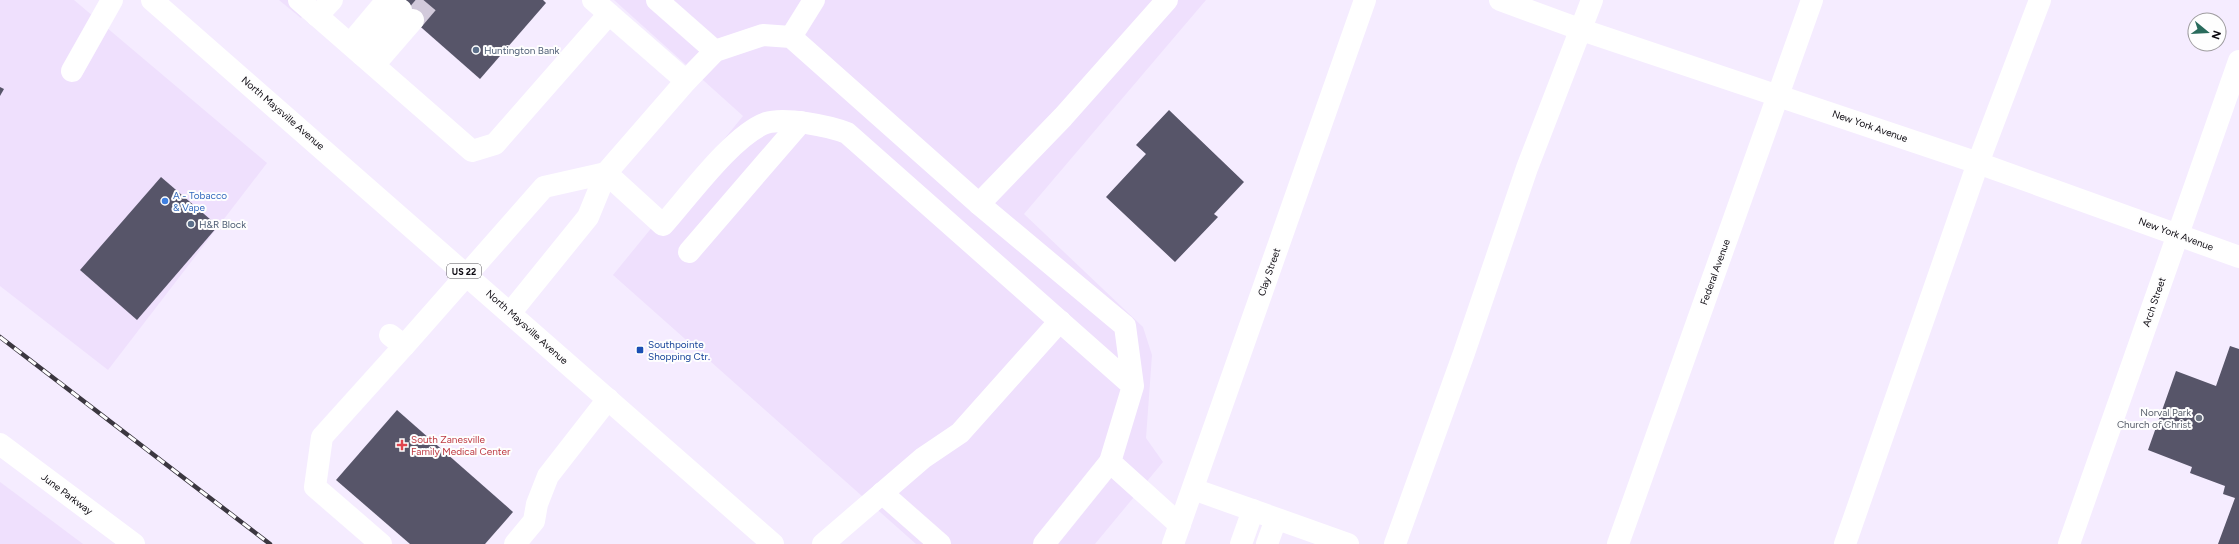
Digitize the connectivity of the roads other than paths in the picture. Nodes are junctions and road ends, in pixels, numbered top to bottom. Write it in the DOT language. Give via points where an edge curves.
graph roads {
  1 [pos="112,0"];
  2 [pos="152,0"];
  3 [pos="299,0"];
  4 [pos="332,0"];
  5 [pos="368,0"];
  6 [pos="593,0"];
  7 [pos="657,0"];
  8 [pos="814,0"];
  9 [pos="1167,0"];
  10 [pos="1364,0"];
  11 [pos="1500,0"];
  12 [pos="1592,0"];
  13 [pos="1812,0"];
  14 [pos="2040,0"];
  15 [pos="400,10"];
  16 [pos="609,14"];
  17 [pos="317,16"];
  18 [pos="1582,30"];
  19 [pos="791,37"];
  20 [pos="356,50"];
  21 [pos="715,51"];
  22 [pos="2239,61"];
  23 [pos="72,71"];
  24 [pos="686,81"];
  25 [pos="1778,95"];
  26 [pos="801,122"];
  27 [pos="1978,163"];
  28 [pos="606,173"];
  29 [pos="979,204"];
  30 [pos="2178,235"];
  31 [pos="689,252"];
  32 [pos="2239,257"];
  33 [pos="468,275"];
  34 [pos="511,312"];
  35 [pos="1060,321"];
  36 [pos="1134,386"];
  37 [pos="608,399"];
  38 [pos="0,444"];
  39 [pos="1110,462"];
  40 [pos="1192,489"];
  41 [pos="882,492"];
  42 [pos="1253,510"];
  43 [pos="1300,532"];
  44 [pos="1177,534"];
  45 [pos="126,542"];
  46 [pos="381,544"];
  47 [pos="515,544"];
  48 [pos="773,544"];
  49 [pos="823,544"];
  50 [pos="940,544"];
  51 [pos="1044,544"];
  52 [pos="1241,544"];
  53 [pos="1267,544"];
  54 [pos="1282,544"];
  55 [pos="1348,544"];
  56 [pos="1395,544"];
  57 [pos="1618,544"];
  58 [pos="1844,544"];
  59 [pos="2069,544"];
  1 -- 23 [label="street"];
  2 -- 33 [label="street, North Maysville Avenue / US 22"];
  3 -- 17 [label="street"];
  4 -- 17 [label="street"];
  5 -- 20 [label="street"];
  6 -- 16 [label="street"];
  7 -- 21 [label="street"];
  8 -- 19 [label="street"];
  9 -- 29 [label="street" via="1063,117"];
  10 -- 40 [label="street, Clay Street"];
  11 -- 18 [label="street, New York Avenue"];
  12 -- 18 [label="street"];
  13 -- 25 [label="street, Federal Avenue"];
  14 -- 27 [label="street"];
  15 -- 20 [label="street"];
  15 -- 20 [label="street"];
  16 -- 20 [label="street" via="495,144 472,151"];
  16 -- 24 [label="street"];
  17 -- 20 [label="street"];
  18 -- 25 [label="street, New York Avenue"];
  18 -- 56 [label="street" via="1527,168"];
  19 -- 21 [label="street" via="763,35"];
  19 -- 29 [label="street"];
  21 -- 24 [label="street"];
  22 -- 30 [label="street, Arch Street"];
  24 -- 28 [label="street"];
  25 -- 27 [label="street, New York Avenue"];
  25 -- 57 [label="street, Federal Avenue"];
  26 -- 28 [label="street" via="767,123 738,140 663,225"];
  26 -- 31 [label="street"];
  26 -- 35 [label="street" via="828,126 847,133"];
  27 -- 30 [label="street, New York Avenue"];
  27 -- 58 [label="street"];
  28 -- 33 [label="street" via="544,187"];
  28 -- 34 [label="street" via="588,217"];
  29 -- 36 [label="street" via="1125,326"];
  30 -- 32 [label="street, New York Avenue"];
  30 -- 59 [label="street, Arch Street"];
  33 -- 34 [label="street, North Maysville Avenue / US 22"];
  33 -- 46 [label="street" via="397,341 322,437 315,487"];
  34 -- 37 [label="street, North Maysville Avenue / US 22"];
  35 -- 36 [label="street"];
  35 -- 41 [label="street" via="960,433 923,458"];
  36 -- 39 [label="street"];
  37 -- 47 [label="street" via="548,476 537,504 534,521"];
  37 -- 48 [label="street, North Maysville Avenue / US 22"];
  38 -- 45 [label="street, June Parkway"];
  39 -- 44 [label="street"];
  39 -- 51 [label="street"];
  40 -- 42 [label="street"];
  40 -- 44 [label="street, Clay Street"];
  41 -- 49 [label="street"];
  41 -- 50 [label="street"];
  42 -- 43 [label="street"];
  42 -- 52 [label="street"];
  43 -- 53 [label="street"];
  43 -- 54 [label="street"];
  43 -- 55 [label="street"];
}
